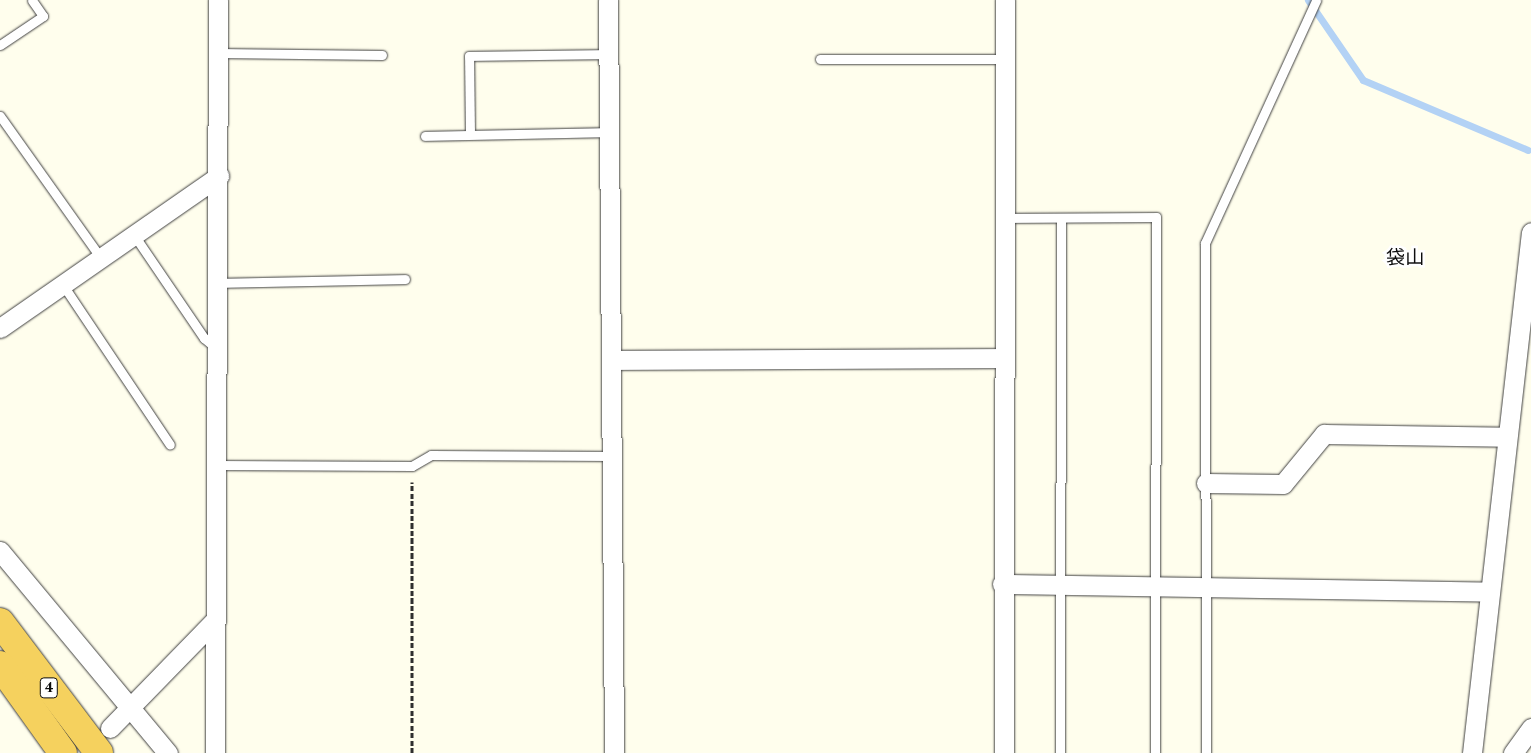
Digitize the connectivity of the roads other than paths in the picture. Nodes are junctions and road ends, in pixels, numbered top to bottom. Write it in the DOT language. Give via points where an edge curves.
graph roads {
  1 [pos="32,0"];
  2 [pos="218,0"];
  3 [pos="608,0"];
  4 [pos="1005,0"];
  5 [pos="1316,0"];
  6 [pos="0,46"];
  7 [pos="218,53"];
  8 [pos="608,54"];
  9 [pos="382,55"];
  10 [pos="820,59"];
  11 [pos="1005,59"];
  12 [pos="0,116"];
  13 [pos="609,132"];
  14 [pos="470,134"];
  15 [pos="425,136"];
  16 [pos="219,176"];
  17 [pos="1003,218"];
  18 [pos="1061,218"];
  19 [pos="1531,232"];
  20 [pos="134,235"];
  21 [pos="101,258"];
  22 [pos="1528,277"];
  23 [pos="405,279"];
  24 [pos="218,283"];
  25 [pos="63,285"];
  26 [pos="0,328"];
  27 [pos="218,350"];
  28 [pos="1002,358"];
  29 [pos="611,360"];
  30 [pos="1506,437"];
  31 [pos="170,445"];
  32 [pos="612,456"];
  33 [pos="217,465"];
  34 [pos="1206,483"];
  35 [pos="0,551"];
  36 [pos="1002,584"];
  37 [pos="1061,585"];
  38 [pos="1156,587"];
  39 [pos="1206,588"];
  40 [pos="1487,592"];
  41 [pos="216,619"];
  42 [pos="0,622"];
  43 [pos="0,665"];
  44 [pos="134,708"];
  45 [pos="110,728"];
  46 [pos="1531,728"];
  47 [pos="1521,748"];
  48 [pos="63,753"];
  49 [pos="99,753"];
  50 [pos="168,753"];
  51 [pos="215,753"];
  52 [pos="614,753"];
  53 [pos="1004,753"];
  54 [pos="1060,753"];
  55 [pos="1155,753"];
  56 [pos="1206,753"];
  57 [pos="1472,753"];
  1 -- 6 [label="lane" via="43,16"];
  2 -- 7 [label="street"];
  3 -- 8 [label="street"];
  4 -- 11 [label="street"];
  5 -- 34 [label="lane" via="1205,243"];
  7 -- 9 [label="lane"];
  7 -- 16 [label="street"];
  8 -- 13 [label="street"];
  8 -- 14 [label="lane" via="469,56"];
  10 -- 11 [label="lane"];
  11 -- 17 [label="street"];
  12 -- 21 [label="lane"];
  13 -- 14 [label="lane"];
  13 -- 29 [label="street"];
  14 -- 15 [label="lane"];
  16 -- 20 [label="street"];
  16 -- 24 [label="street"];
  17 -- 18 [label="lane"];
  17 -- 28 [label="street"];
  18 -- 37 [label="lane"];
  18 -- 38 [label="lane" via="1156,217"];
  19 -- 22 [label="street"];
  20 -- 21 [label="street"];
  20 -- 27 [label="lane" via="204,338"];
  21 -- 25 [label="street"];
  22 -- 30 [label="street"];
  23 -- 24 [label="lane"];
  24 -- 27 [label="street"];
  25 -- 26 [label="street"];
  25 -- 31 [label="lane"];
  27 -- 33 [label="street"];
  28 -- 29 [label="street"];
  28 -- 36 [label="street"];
  29 -- 32 [label="street"];
  30 -- 34 [label="street" via="1324,434 1283,484"];
  30 -- 40 [label="street"];
  32 -- 33 [label="lane" via="431,455 412,466"];
  32 -- 52 [label="street"];
  33 -- 41 [label="street"];
  34 -- 39 [label="lane"];
  35 -- 44 [label="street"];
  36 -- 37 [label="street"];
  36 -- 53 [label="street"];
  37 -- 38 [label="street"];
  37 -- 54 [label="lane"];
  38 -- 39 [label="street"];
  38 -- 55 [label="lane"];
  39 -- 40 [label="street"];
  39 -- 56 [label="lane"];
  40 -- 57 [label="street"];
  41 -- 44 [label="street"];
  41 -- 51 [label="street"];
  42 -- 49 [label="highway, 4"];
  43 -- 48 [label="highway, 4"];
  44 -- 45 [label="street"];
  44 -- 50 [label="street"];
  46 -- 47 [label="street"];
}
